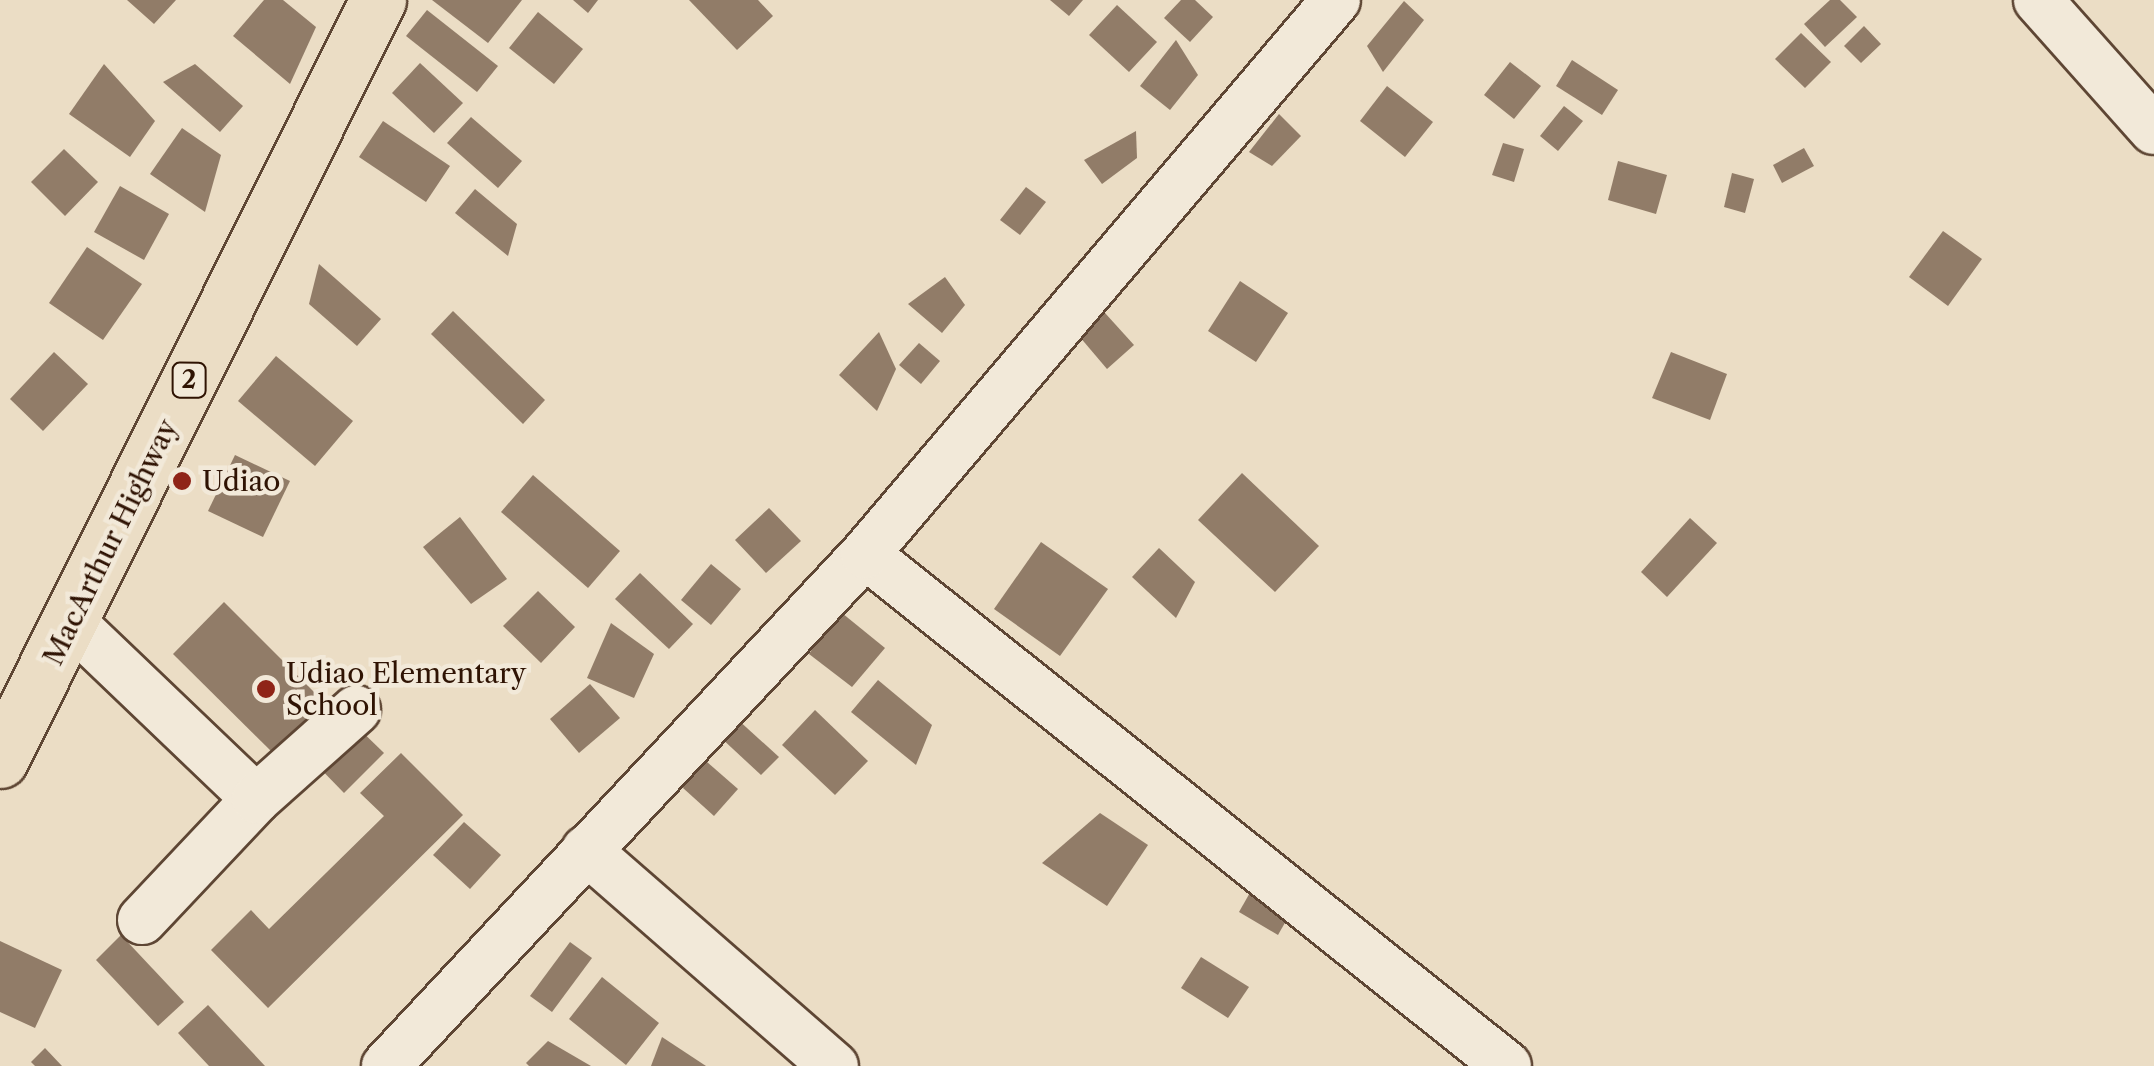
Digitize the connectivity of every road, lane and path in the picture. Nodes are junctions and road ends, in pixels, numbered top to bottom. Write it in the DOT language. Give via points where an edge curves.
graph roads {
  1 [pos="378,0"];
  2 [pos="1336,0"];
  3 [pos="2038,0"];
  4 [pos="2154,130"];
  5 [pos="865,554"];
  6 [pos="70,621"];
  7 [pos="356,710"];
  8 [pos="0,760"];
  9 [pos="256,798"];
  10 [pos="586,850"];
  11 [pos="142,920"];
  12 [pos="386,1066"];
  13 [pos="834,1066"];
  14 [pos="1508,1066"];
  1 -- 6 [label="highway, MacArthur Highway / 2"];
  2 -- 5 [label="street"];
  3 -- 4 [label="street"];
  5 -- 10 [label="street"];
  5 -- 14 [label="street"];
  6 -- 8 [label="highway, MacArthur Highway / 2"];
  6 -- 9 [label="street"];
  7 -- 9 [label="street"];
  9 -- 11 [label="street"];
  10 -- 12 [label="street"];
  10 -- 13 [label="street"];
}
